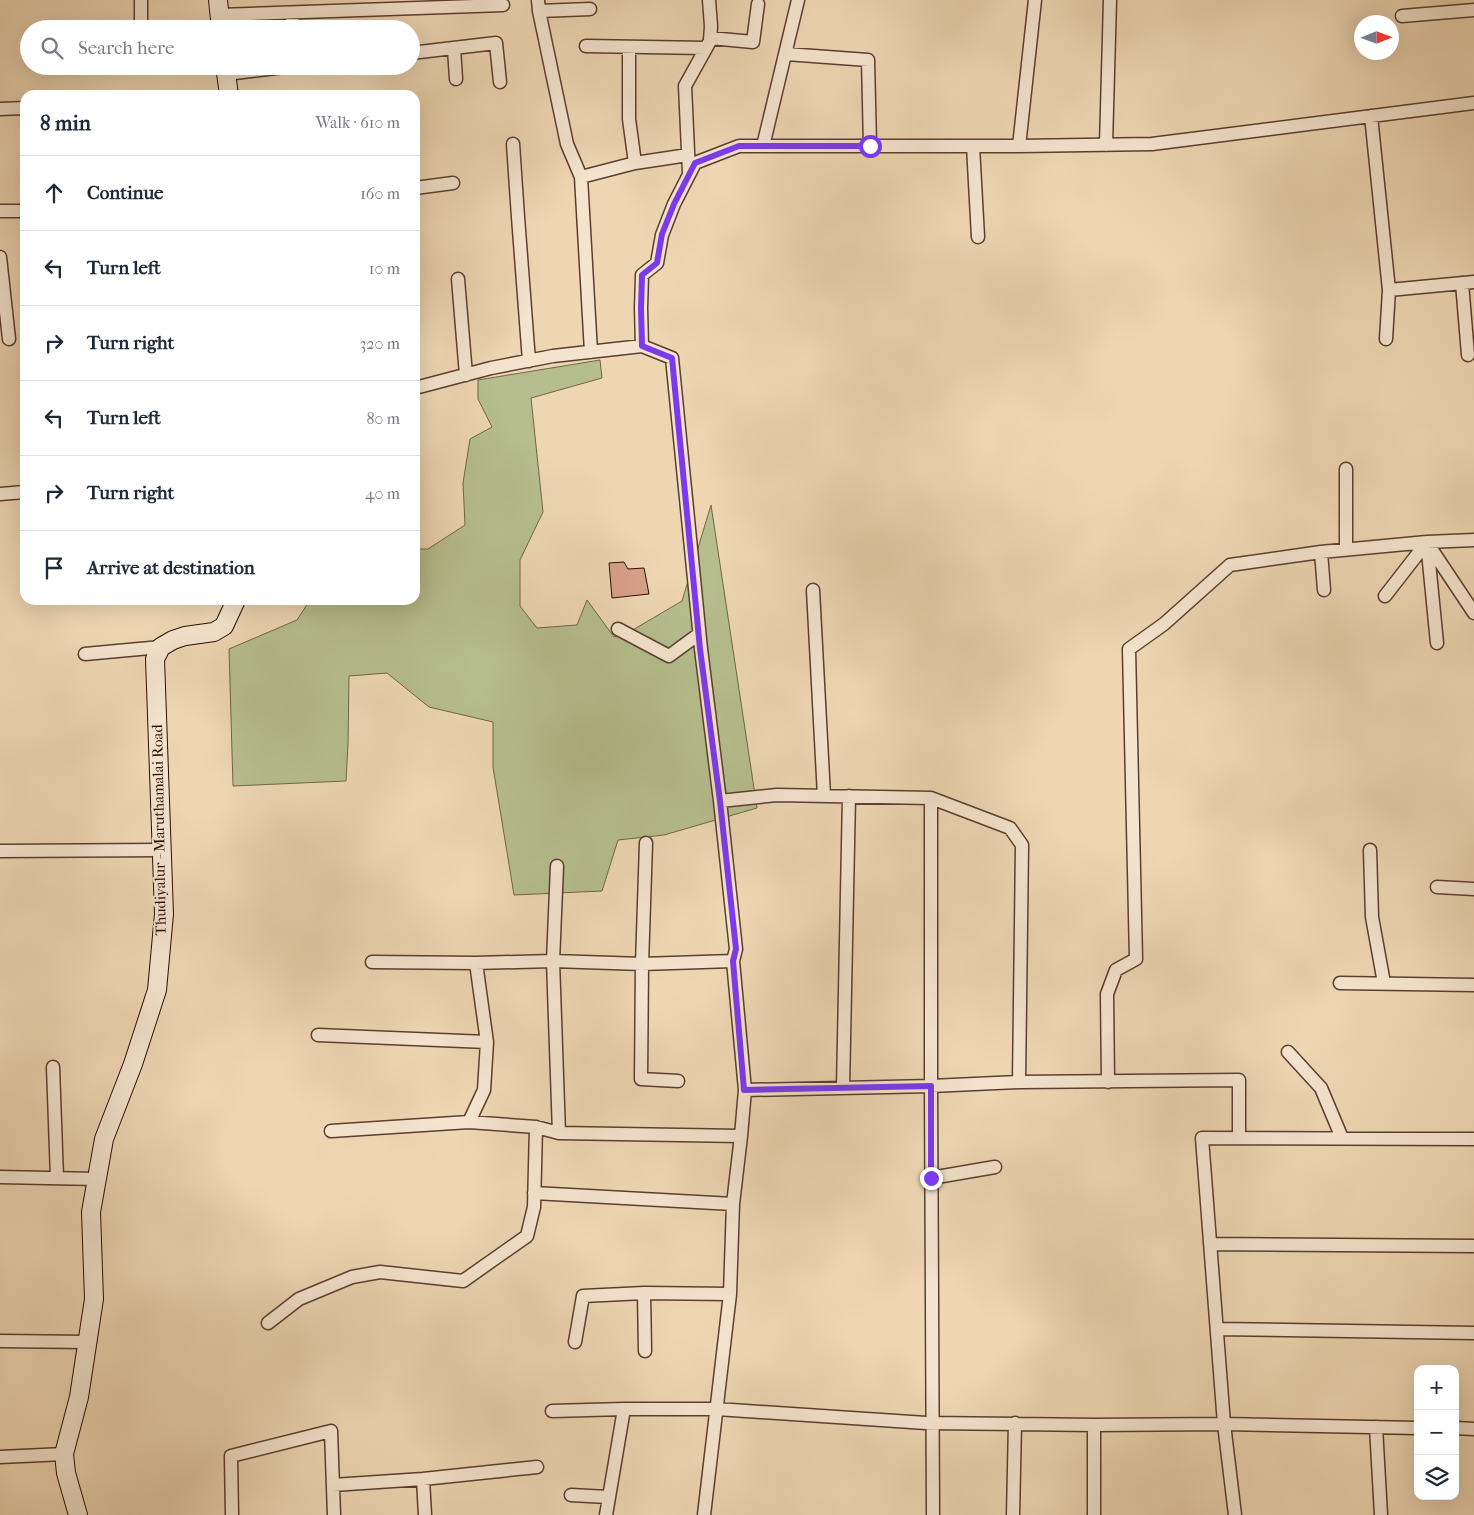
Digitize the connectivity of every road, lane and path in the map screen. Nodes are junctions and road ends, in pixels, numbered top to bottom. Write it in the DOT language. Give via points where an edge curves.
graph roads {
  1 [pos="141,0"];
  2 [pos="709,0"];
  3 [pos="798,0"];
  4 [pos="1035,0"];
  5 [pos="1110,0"];
  6 [pos="758,4"];
  7 [pos="503,5"];
  8 [pos="539,6"];
  9 [pos="590,9"];
  10 [pos="1474,10"];
  11 [pos="292,12"];
  12 [pos="220,15"];
  13 [pos="1402,16"];
  14 [pos="140,20"];
  15 [pos="292,20"];
  16 [pos="708,43"];
  17 [pos="586,46"];
  18 [pos="629,47"];
  19 [pos="454,48"];
  20 [pos="420,51"];
  21 [pos="786,54"];
  22 [pos="226,75"];
  23 [pos="456,79"];
  24 [pos="500,82"];
  25 [pos="228,90"];
  26 [pos="1474,103"];
  27 [pos="20,108"];
  28 [pos="0,109"];
  29 [pos="1371,116"];
  30 [pos="513,144"];
  31 [pos="1106,144"];
  32 [pos="763,146"];
  33 [pos="870,146"];
  34 [pos="972,146"];
  35 [pos="1019,146"];
  36 [pos="688,155"];
  37 [pos="635,163"];
  38 [pos="689,176"];
  39 [pos="581,177"];
  40 [pos="453,183"];
  41 [pos="420,187"];
  42 [pos="0,211"];
  43 [pos="20,211"];
  44 [pos="978,236"];
  45 [pos="0,257"];
  46 [pos="458,280"];
  47 [pos="1468,283"];
  48 [pos="1389,290"];
  49 [pos="9,339"];
  50 [pos="1386,339"];
  51 [pos="642,346"];
  52 [pos="591,352"];
  53 [pos="1468,355"];
  54 [pos="530,361"];
  55 [pos="466,375"];
  56 [pos="420,387"];
  57 [pos="1346,469"];
  58 [pos="20,492"];
  59 [pos="0,494"];
  60 [pos="1474,540"];
  61 [pos="1427,542"];
  62 [pos="1346,549"];
  63 [pos="1321,552"];
  64 [pos="813,590"];
  65 [pos="1324,590"];
  66 [pos="1385,596"];
  67 [pos="234,605"];
  68 [pos="1474,613"];
  69 [pos="618,629"];
  70 [pos="699,634"];
  71 [pos="1437,643"];
  72 [pos="160,647"];
  73 [pos="86,654"];
  74 [pos="824,796"];
  75 [pos="849,796"];
  76 [pos="931,798"];
  77 [pos="720,801"];
  78 [pos="646,843"];
  79 [pos="162,850"];
  80 [pos="1370,850"];
  81 [pos="0,851"];
  82 [pos="557,866"];
  83 [pos="1437,887"];
  84 [pos="1474,889"];
  85 [pos="553,961"];
  86 [pos="733,961"];
  87 [pos="372,962"];
  88 [pos="476,963"];
  89 [pos="642,964"];
  90 [pos="1340,982"];
  91 [pos="1384,983"];
  92 [pos="1474,985"];
  93 [pos="318,1036"];
  94 [pos="487,1042"];
  95 [pos="1288,1052"];
  96 [pos="53,1067"];
  97 [pos="678,1081"];
  98 [pos="1019,1082"];
  99 [pos="1108,1082"];
  100 [pos="931,1086"];
  101 [pos="843,1088"];
  102 [pos="744,1090"];
  103 [pos="469,1122"];
  104 [pos="536,1128"];
  105 [pos="331,1131"];
  106 [pos="559,1132"];
  107 [pos="741,1136"];
  108 [pos="1239,1138"];
  109 [pos="1342,1138"];
  110 [pos="1474,1139"];
  111 [pos="995,1167"];
  112 [pos="0,1177"];
  113 [pos="56,1178"];
  114 [pos="931,1178"];
  115 [pos="97,1179"];
  116 [pos="534,1193"];
  117 [pos="733,1204"];
  118 [pos="1210,1244"];
  119 [pos="1474,1246"];
  120 [pos="644,1293"];
  121 [pos="730,1294"];
  122 [pos="268,1323"];
  123 [pos="1217,1329"];
  124 [pos="1474,1333"];
  125 [pos="0,1341"];
  126 [pos="88,1342"];
  127 [pos="575,1342"];
  128 [pos="645,1352"];
  129 [pos="624,1409"];
  130 [pos="717,1409"];
  131 [pos="552,1410"];
  132 [pos="932,1422"];
  133 [pos="1015,1423"];
  134 [pos="1224,1424"];
  135 [pos="1094,1425"];
  136 [pos="1376,1427"];
  137 [pos="1414,1428"];
  138 [pos="1459,1428"];
  139 [pos="1474,1429"];
  140 [pos="64,1454"];
  141 [pos="0,1457"];
  142 [pos="537,1468"];
  143 [pos="423,1480"];
  144 [pos="332,1485"];
  145 [pos="571,1495"];
  146 [pos="608,1496"];
  147 [pos="78,1515"];
  148 [pos="232,1515"];
  149 [pos="334,1515"];
  150 [pos="425,1515"];
  151 [pos="606,1515"];
  152 [pos="704,1515"];
  153 [pos="932,1515"];
  154 [pos="1014,1515"];
  155 [pos="1094,1515"];
  156 [pos="1235,1515"];
  157 [pos="1381,1515"];
  1 -- 14 [label="street"];
  2 -- 16 [label="street" via="711,26"];
  3 -- 21 [label="street"];
  4 -- 35 [label="street"];
  5 -- 31 [label="street"];
  6 -- 16 [label="street" via="753,42"];
  7 -- 11 [label="street"];
  8 -- 9 [label="street"];
  8 -- 39 [label="street" via="567,144"];
  10 -- 13 [label="street"];
  11 -- 12 [label="street"];
  11 -- 15 [label="street"];
  16 -- 18 [label="street"];
  16 -- 36 [label="street" via="685,86"];
  17 -- 18 [label="street"];
  18 -- 37 [label="street" via="629,118"];
  19 -- 20 [label="street"];
  19 -- 23 [label="street"];
  19 -- 24 [label="street" via="496,43"];
  21 -- 32 [label="street"];
  21 -- 33 [label="street" via="868,60"];
  22 -- 25 [label="main road"];
  26 -- 29 [label="street"];
  27 -- 28 [label="street"];
  29 -- 31 [label="street" via="1152,144"];
  29 -- 48 [label="street"];
  30 -- 54 [label="street"];
  31 -- 35 [label="street"];
  32 -- 33 [label="street"];
  32 -- 38 [label="street" via="739,146 695,163"];
  33 -- 34 [label="street"];
  34 -- 35 [label="street"];
  34 -- 44 [label="street"];
  36 -- 37 [label="street"];
  36 -- 38 [label="street"];
  37 -- 39 [label="street"];
  38 -- 51 [label="street" via="662,234 657,263 642,275"];
  39 -- 52 [label="street"];
  40 -- 41 [label="street"];
  42 -- 43 [label="street"];
  45 -- 49 [label="street"];
  46 -- 55 [label="street"];
  47 -- 48 [label="street"];
  47 -- 53 [label="street"];
  48 -- 50 [label="street"];
  51 -- 52 [label="street"];
  51 -- 70 [label="street" via="672,358"];
  52 -- 54 [label="street"];
  54 -- 55 [label="street"];
  55 -- 56 [label="street"];
  57 -- 62 [label="street"];
  58 -- 59 [label="street"];
  60 -- 61 [label="street"];
  61 -- 62 [label="street"];
  61 -- 66 [label="street"];
  61 -- 68 [label="street"];
  61 -- 71 [label="street"];
  62 -- 63 [label="street"];
  63 -- 65 [label="street"];
  63 -- 99 [label="street" via="1230,565 1164,624 1129,649 1136,959 1116,970 1107,994"];
  64 -- 74 [label="street"];
  67 -- 72 [label="main road" via="224,626 214,632 185,636"];
  69 -- 70 [label="street" via="669,656"];
  70 -- 77 [label="street"];
  72 -- 73 [label="street"];
  72 -- 79 [label="main road, Thudiyalur - Maruthamalai Road" via="155,659"];
  74 -- 75 [label="street"];
  74 -- 77 [label="street" via="777,795"];
  75 -- 76 [label="street"];
  75 -- 101 [label="street"];
  76 -- 98 [label="street" via="1010,828 1022,845"];
  76 -- 100 [label="street"];
  77 -- 86 [label="street" via="736,949"];
  78 -- 89 [label="street"];
  79 -- 81 [label="street"];
  79 -- 115 [label="main road, Thudiyalur - Maruthamalai Road" via="164,914 157,990 104,1139"];
  80 -- 91 [label="street" via="1372,917"];
  82 -- 85 [label="street"];
  83 -- 84 [label="street"];
  85 -- 88 [label="street"];
  85 -- 89 [label="street"];
  85 -- 106 [label="street"];
  86 -- 89 [label="street"];
  86 -- 102 [label="street"];
  87 -- 88 [label="street"];
  88 -- 94 [label="street"];
  89 -- 97 [label="street" via="641,1079"];
  90 -- 91 [label="street"];
  91 -- 92 [label="street"];
  93 -- 94 [label="street"];
  94 -- 103 [label="street" via="484,1090"];
  95 -- 109 [label="street" via="1321,1088"];
  96 -- 113 [label="street"];
  98 -- 99 [label="street"];
  98 -- 100 [label="street"];
  99 -- 108 [label="street" via="1240,1080"];
  100 -- 101 [label="street"];
  100 -- 114 [label="street"];
  101 -- 102 [label="street"];
  102 -- 107 [label="street"];
  103 -- 104 [label="street"];
  103 -- 105 [label="street"];
  104 -- 106 [label="street"];
  104 -- 116 [label="street"];
  106 -- 107 [label="street"];
  107 -- 117 [label="street"];
  108 -- 109 [label="street"];
  108 -- 118 [label="street" via="1202,1138"];
  109 -- 110 [label="street"];
  111 -- 114 [label="street"];
  112 -- 113 [label="street"];
  113 -- 115 [label="street"];
  114 -- 132 [label="street"];
  115 -- 126 [label="main road, Thudiyalur - Maruthamalai Road" via="91,1212 94,1299"];
  116 -- 117 [label="street"];
  116 -- 122 [label="street" via="527,1236 463,1281 380,1272 352,1277 299,1299"];
  117 -- 121 [label="street"];
  118 -- 119 [label="street"];
  118 -- 123 [label="street"];
  120 -- 121 [label="street"];
  120 -- 127 [label="street" via="583,1296"];
  120 -- 128 [label="street"];
  121 -- 130 [label="street"];
  123 -- 124 [label="street"];
  123 -- 134 [label="street"];
  125 -- 126 [label="street"];
  126 -- 140 [label="main road, Thudiyalur - Maruthamalai Road" via="79,1398"];
  129 -- 130 [label="street"];
  129 -- 131 [label="street"];
  129 -- 146 [label="street"];
  130 -- 132 [label="street"];
  130 -- 152 [label="street"];
  132 -- 133 [label="street"];
  132 -- 153 [label="street"];
  133 -- 135 [label="street"];
  133 -- 154 [label="street"];
  134 -- 135 [label="street"];
  134 -- 136 [label="street"];
  134 -- 156 [label="street"];
  135 -- 155 [label="street"];
  136 -- 137 [label="street"];
  136 -- 157 [label="street"];
  138 -- 139 [label="street"];
  140 -- 141 [label="street"];
  140 -- 147 [label="main road, Thudiyalur - Maruthamalai Road"];
  142 -- 143 [label="street"];
  143 -- 144 [label="street"];
  143 -- 150 [label="street"];
  144 -- 148 [label="street" via="331,1431 231,1456"];
  144 -- 149 [label="street"];
  145 -- 146 [label="street"];
  146 -- 151 [label="street"];
}
